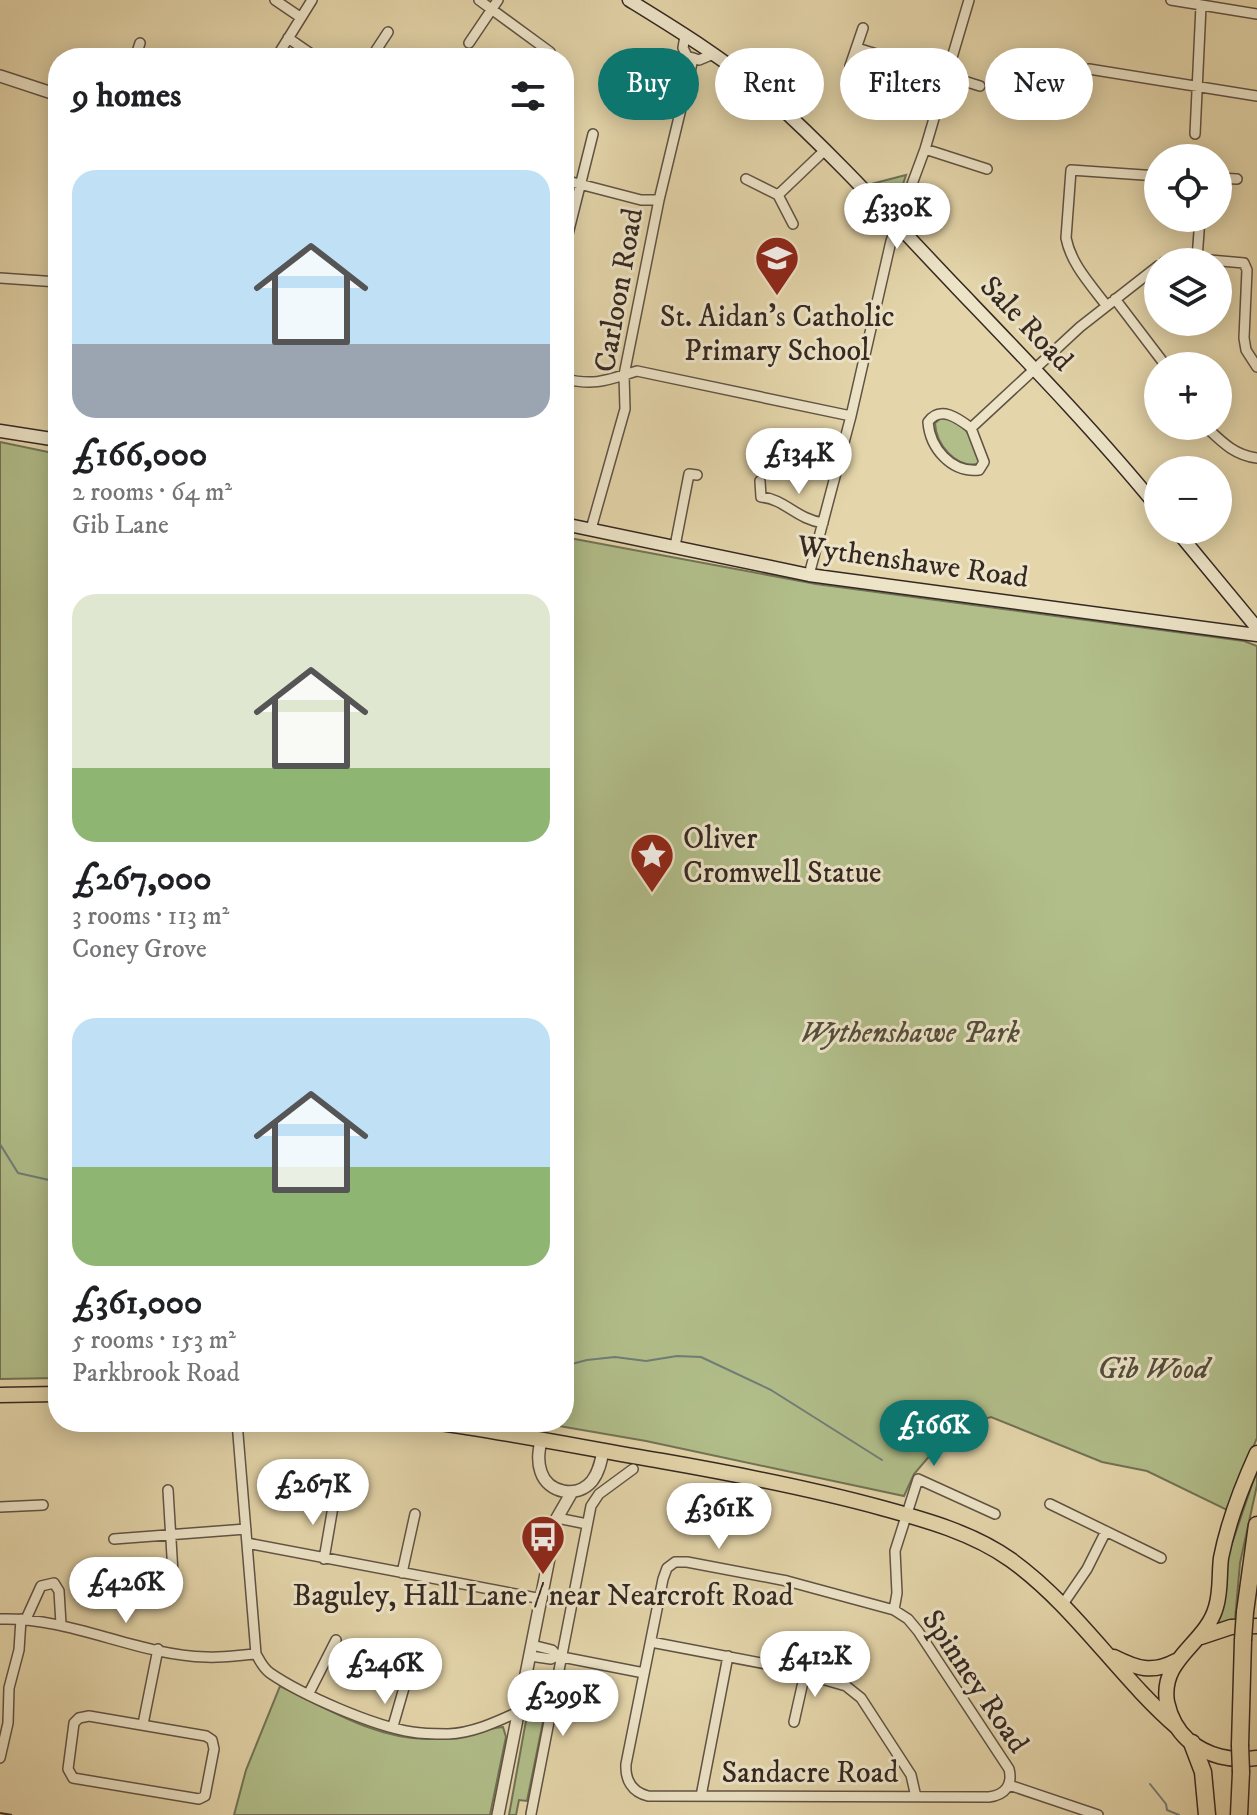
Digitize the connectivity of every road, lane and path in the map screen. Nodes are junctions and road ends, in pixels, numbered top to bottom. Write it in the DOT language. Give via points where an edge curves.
graph roads {
  1 [pos="275,0"];
  2 [pos="312,0"];
  3 [pos="479,0"];
  4 [pos="629,0"];
  5 [pos="969,0"];
  6 [pos="1171,0"];
  7 [pos="1187,2"];
  8 [pos="495,4"];
  9 [pos="1201,6"];
  10 [pos="1257,14"];
  11 [pos="300,17"];
  12 [pos="863,28"];
  13 [pos="388,32"];
  14 [pos="685,36"];
  15 [pos="288,38"];
  16 [pos="140,43"];
  17 [pos="469,43"];
  18 [pos="138,48"];
  19 [pos="282,48"];
  20 [pos="302,48"];
  21 [pos="378,48"];
  22 [pos="545,48"];
  23 [pos="683,48"];
  24 [pos="857,48"];
  25 [pos="954,48"];
  26 [pos="711,55"];
  27 [pos="699,60"];
  28 [pos="1093,70"];
  29 [pos="0,76"];
  30 [pos="969,82"];
  31 [pos="980,86"];
  32 [pos="1196,88"];
  33 [pos="48,92"];
  34 [pos="1257,96"];
  35 [pos="678,120"];
  36 [pos="933,120"];
  37 [pos="593,134"];
  38 [pos="1195,134"];
  39 [pos="925,149"];
  40 [pos="823,152"];
  41 [pos="987,169"];
  42 [pos="1144,175"];
  43 [pos="746,179"];
  44 [pos="1232,179"];
  45 [pos="1237,179"];
  46 [pos="574,183"];
  47 [pos="581,185"];
  48 [pos="778,195"];
  49 [pos="659,200"];
  50 [pos="574,212"];
  51 [pos="793,224"];
  52 [pos="896,225"];
  53 [pos="1232,262"];
  54 [pos="1144,277"];
  55 [pos="0,278"];
  56 [pos="48,281"];
  57 [pos="1111,302"];
  58 [pos="1154,352"];
  59 [pos="1257,367"];
  60 [pos="1035,370"];
  61 [pos="624,375"];
  62 [pos="574,380"];
  63 [pos="851,416"];
  64 [pos="971,428"];
  65 [pos="0,431"];
  66 [pos="48,438"];
  67 [pos="1220,440"];
  68 [pos="1257,458"];
  69 [pos="689,473"];
  70 [pos="760,481"];
  71 [pos="1144,491"];
  72 [pos="823,523"];
  73 [pos="574,526"];
  74 [pos="591,529"];
  75 [pos="1188,544"];
  76 [pos="675,546"];
  77 [pos="809,575"];
  78 [pos="1257,628"];
  79 [pos="1257,635"];
  80 [pos="48,1394"];
  81 [pos="0,1395"];
  82 [pos="238,1432"];
  83 [pos="493,1432"];
  84 [pos="541,1440"];
  85 [pos="603,1451"];
  86 [pos="1257,1453"];
  87 [pos="633,1469"];
  88 [pos="556,1489"];
  89 [pos="168,1490"];
  90 [pos="572,1492"];
  91 [pos="334,1501"];
  92 [pos="1050,1504"];
  93 [pos="43,1505"];
  94 [pos="0,1507"];
  95 [pos="415,1514"];
  96 [pos="995,1514"];
  97 [pos="905,1515"];
  98 [pos="558,1516"];
  99 [pos="587,1524"];
  100 [pos="1257,1525"];
  101 [pos="246,1529"];
  102 [pos="1106,1531"];
  103 [pos="171,1535"];
  104 [pos="114,1539"];
  105 [pos="247,1543"];
  106 [pos="1161,1558"];
  107 [pos="324,1559"];
  108 [pos="402,1573"];
  109 [pos="174,1590"];
  110 [pos="542,1599"];
  111 [pos="1063,1604"];
  112 [pos="894,1610"];
  113 [pos="0,1619"];
  114 [pos="24,1619"];
  115 [pos="61,1624"];
  116 [pos="1257,1626"];
  117 [pos="1197,1639"];
  118 [pos="336,1640"];
  119 [pos="651,1642"];
  120 [pos="158,1649"];
  121 [pos="531,1650"];
  122 [pos="256,1654"];
  123 [pos="1110,1655"];
  124 [pos="559,1656"];
  125 [pos="728,1656"];
  126 [pos="1176,1661"];
  127 [pos="410,1667"];
  128 [pos="644,1673"];
  129 [pos="805,1673"];
  130 [pos="309,1693"];
  131 [pos="518,1712"];
  132 [pos="794,1722"];
  133 [pos="143,1724"];
  134 [pos="393,1726"];
  135 [pos="1178,1728"];
  136 [pos="1192,1743"];
  137 [pos="0,1758"];
  138 [pos="1257,1758"];
  139 [pos="1009,1785"];
  140 [pos="701,1796"];
  141 [pos="916,1797"];
  142 [pos="531,1814"];
  143 [pos="498,1815"];
  144 [pos="1098,1815"];
  145 [pos="1207,1815"];
  146 [pos="1239,1815"];
  1 -- 11 [label="street"];
  2 -- 11 [label="street"];
  3 -- 8 [label="street"];
  4 -- 14 [label="main road, Sale Road"];
  5 -- 25 [label="street"];
  6 -- 7 [label="street"];
  7 -- 9 [label="street"];
  8 -- 17 [label="street"];
  8 -- 22 [label="street"];
  9 -- 10 [label="street"];
  9 -- 32 [label="street"];
  11 -- 15 [label="street"];
  12 -- 24 [label="street"];
  13 -- 21 [label="street"];
  14 -- 23 [label="street"];
  14 -- 26 [label="main road, Sale Road"];
  15 -- 19 [label="street"];
  15 -- 20 [label="street"];
  16 -- 18 [label="street"];
  26 -- 27 [label="street"];
  26 -- 40 [label="main road, Sale Road" via="770,98"];
  28 -- 32 [label="street"];
  29 -- 33 [label="street"];
  30 -- 31 [label="street"];
  32 -- 34 [label="street"];
  32 -- 38 [label="street"];
  35 -- 49 [label="street, Carloon Road"];
  36 -- 39 [label="street"];
  37 -- 47 [label="street"];
  39 -- 41 [label="street"];
  39 -- 52 [label="street"];
  40 -- 48 [label="street"];
  40 -- 52 [label="main road, Sale Road"];
  42 -- 57 [label="street" via="1071,170 1068,249"];
  43 -- 48 [label="street"];
  44 -- 45 [label="street"];
  46 -- 47 [label="street"];
  47 -- 49 [label="street"];
  47 -- 50 [label="street"];
  48 -- 51 [label="street"];
  49 -- 61 [label="street, Carloon Road"];
  52 -- 60 [label="main road, Sale Road"];
  52 -- 63 [label="street"];
  53 -- 59 [label="street" via="1244,263 1247,270 1246,350"];
  54 -- 57 [label="street"];
  55 -- 56 [label="street"];
  57 -- 58 [label="street"];
  57 -- 60 [label="street"];
  60 -- 64 [label="street"];
  60 -- 71 [label="main road, Sale Road"];
  61 -- 62 [label="street" via="595,383"];
  61 -- 63 [label="street" via="637,371"];
  61 -- 74 [label="street, Carloon Road" via="625,409"];
  63 -- 72 [label="street"];
  64 -- 64 [label="street" via="941,413 928,422 934,447 974,471 983,466 983,457"];
  65 -- 66 [label="main road"];
  67 -- 68 [label="street" via="1243,457"];
  69 -- 76 [label="street"];
  70 -- 72 [label="street" via="761,497"];
  72 -- 77 [label="street"];
  73 -- 74 [label="main road, Wythenshawe Road"];
  74 -- 76 [label="main road, Wythenshawe Road"];
  75 -- 78 [label="main road"];
  76 -- 77 [label="main road, Wythenshawe Road"];
  77 -- 79 [label="main road, Wythenshawe Road"];
  80 -- 81 [label="highway"];
  82 -- 101 [label="street"];
  83 -- 84 [label="highway"];
  84 -- 85 [label="highway"];
  84 -- 88 [label="street" via="541,1473"];
  85 -- 90 [label="street" via="592,1481"];
  85 -- 97 [label="highway" via="778,1482"];
  86 -- 117 [label="highway" via="1228,1527 1216,1608"];
  87 -- 99 [label="street" via="595,1497"];
  88 -- 90 [label="street"];
  88 -- 98 [label="street"];
  89 -- 103 [label="street"];
  90 -- 98 [label="street"];
  91 -- 107 [label="street"];
  92 -- 102 [label="street"];
  93 -- 94 [label="street"];
  95 -- 108 [label="street"];
  96 -- 97 [label="street" via="918,1479"];
  97 -- 111 [label="highway" via="983,1544"];
  97 -- 112 [label="street" via="895,1551"];
  98 -- 99 [label="street"];
  98 -- 110 [label="street"];
  99 -- 124 [label="street"];
  100 -- 146 [label="highway, bridge" via="1243,1640"];
  101 -- 103 [label="street"];
  101 -- 105 [label="street"];
  102 -- 106 [label="street"];
  102 -- 111 [label="street"];
  103 -- 104 [label="street"];
  103 -- 109 [label="street"];
  105 -- 107 [label="street"];
  105 -- 122 [label="street"];
  107 -- 108 [label="street"];
  108 -- 110 [label="street"];
  110 -- 121 [label="street"];
  111 -- 123 [label="highway"];
  112 -- 119 [label="street" via="787,1581 678,1561 665,1572"];
  112 -- 139 [label="street, Spinney Road" via="918,1631 1009,1769"];
  113 -- 114 [label="street"];
  114 -- 115 [label="street"];
  114 -- 115 [label="street" via="41,1586 49,1582 58,1586"];
  114 -- 137 [label="street"];
  115 -- 120 [label="street"];
  116 -- 117 [label="highway" via="1231,1627"];
  117 -- 126 [label="highway"];
  118 -- 130 [label="street"];
  119 -- 125 [label="street"];
  119 -- 128 [label="street"];
  120 -- 122 [label="street" via="204,1657"];
  120 -- 133 [label="street"];
  121 -- 124 [label="street" via="551,1659"];
  121 -- 131 [label="street"];
  122 -- 130 [label="street" via="268,1672"];
  123 -- 126 [label="highway" via="1143,1669"];
  123 -- 135 [label="highway"];
  124 -- 128 [label="street"];
  124 -- 142 [label="street"];
  125 -- 129 [label="street"];
  125 -- 140 [label="street"];
  126 -- 135 [label="highway" via="1167,1695"];
  127 -- 134 [label="street"];
  128 -- 140 [label="street, Sandacre Road" via="626,1778 643,1795"];
  129 -- 132 [label="street"];
  129 -- 141 [label="street" via="846,1686 861,1698 911,1775"];
  130 -- 134 [label="street"];
  131 -- 134 [label="street" via="452,1734"];
  131 -- 143 [label="street"];
  133 -- 133 [label="street" via="79,1718 74,1723 69,1774 78,1780 205,1796 212,1740"];
  135 -- 136 [label="highway"];
  136 -- 138 [label="highway" via="1229,1759"];
  136 -- 145 [label="highway"];
  139 -- 141 [label="street, Sandacre Road" via="995,1796"];
  139 -- 144 [label="street"];
  140 -- 141 [label="street, Sandacre Road"];
}
